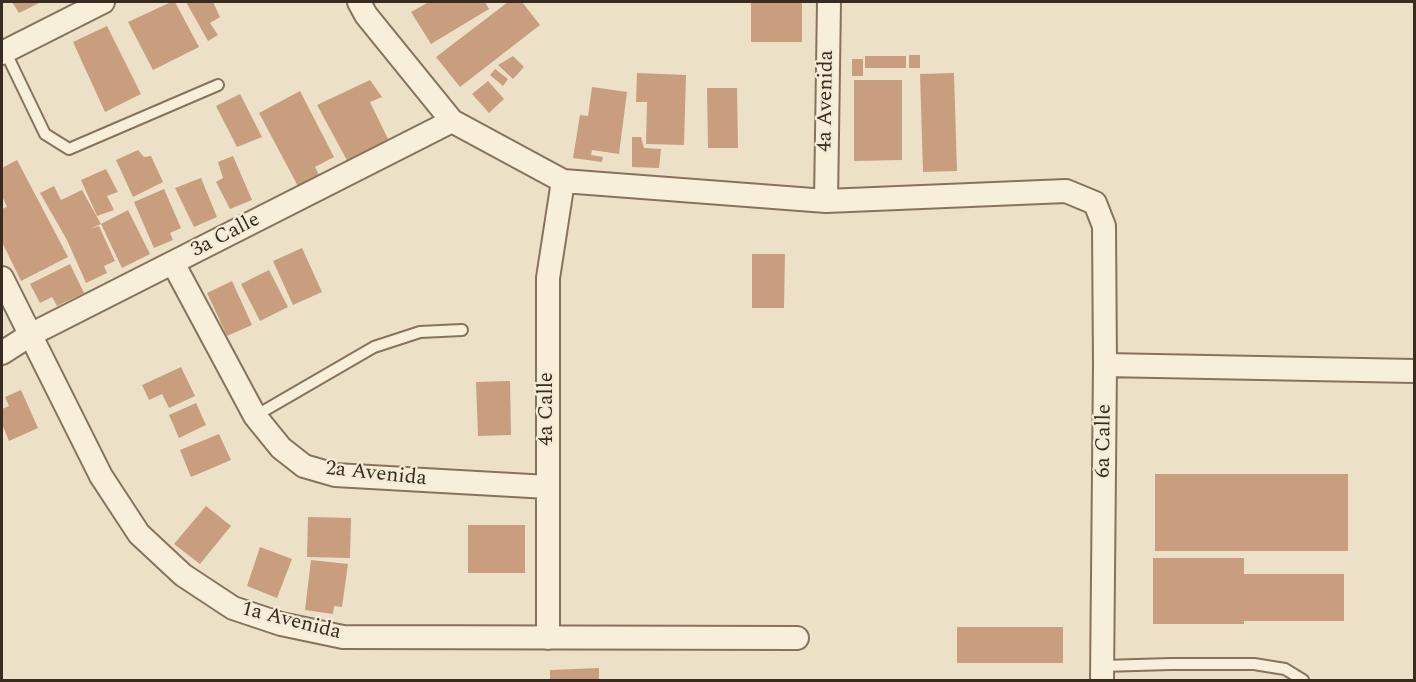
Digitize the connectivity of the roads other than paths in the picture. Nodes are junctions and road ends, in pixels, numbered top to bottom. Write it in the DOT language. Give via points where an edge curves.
graph roads {
  1 [pos="103,2"];
  2 [pos="359,2"];
  3 [pos="829,2"];
  4 [pos="3,52"];
  5 [pos="218,85"];
  6 [pos="452,121"];
  7 [pos="563,181"];
  8 [pos="826,201"];
  9 [pos="173,263"];
  10 [pos="2,278"];
  11 [pos="462,330"];
  12 [pos="30,336"];
  13 [pos="2,353"];
  14 [pos="1106,365"];
  15 [pos="1414,371"];
  16 [pos="255,416"];
  17 [pos="548,487"];
  18 [pos="548,638"];
  19 [pos="797,639"];
  20 [pos="1102,673"];
  21 [pos="1304,681"];
  1 -- 4 [label="street"];
  2 -- 6 [label="street"];
  3 -- 8 [label="street, 4a Avenida"];
  4 -- 5 [label="lane" via="45,134 69,149"];
  6 -- 7 [label="street"];
  6 -- 9 [label="street, 3a Calle"];
  7 -- 8 [label="street"];
  7 -- 17 [label="street, 4a Calle" via="548,278"];
  8 -- 14 [label="street, 6a Calle" via="1066,191 1095,203 1104,226"];
  9 -- 12 [label="street, 3a Calle"];
  9 -- 16 [label="street, 2a Avenida"];
  10 -- 12 [label="street, 1a Avenida"];
  11 -- 16 [label="lane" via="420,332 374,347"];
  12 -- 13 [label="street, 3a Calle"];
  12 -- 18 [label="street, 1a Avenida" via="101,476 139,534 183,575 233,608 343,637"];
  14 -- 15 [label="street"];
  14 -- 20 [label="street, 6a Calle"];
  16 -- 17 [label="street, 2a Avenida" via="282,448 304,466 335,475"];
  17 -- 18 [label="street, 4a Calle"];
  18 -- 19 [label="street, 1a Avenida"];
  20 -- 21 [label="lane" via="1171,664 1254,664 1285,669"];
}
